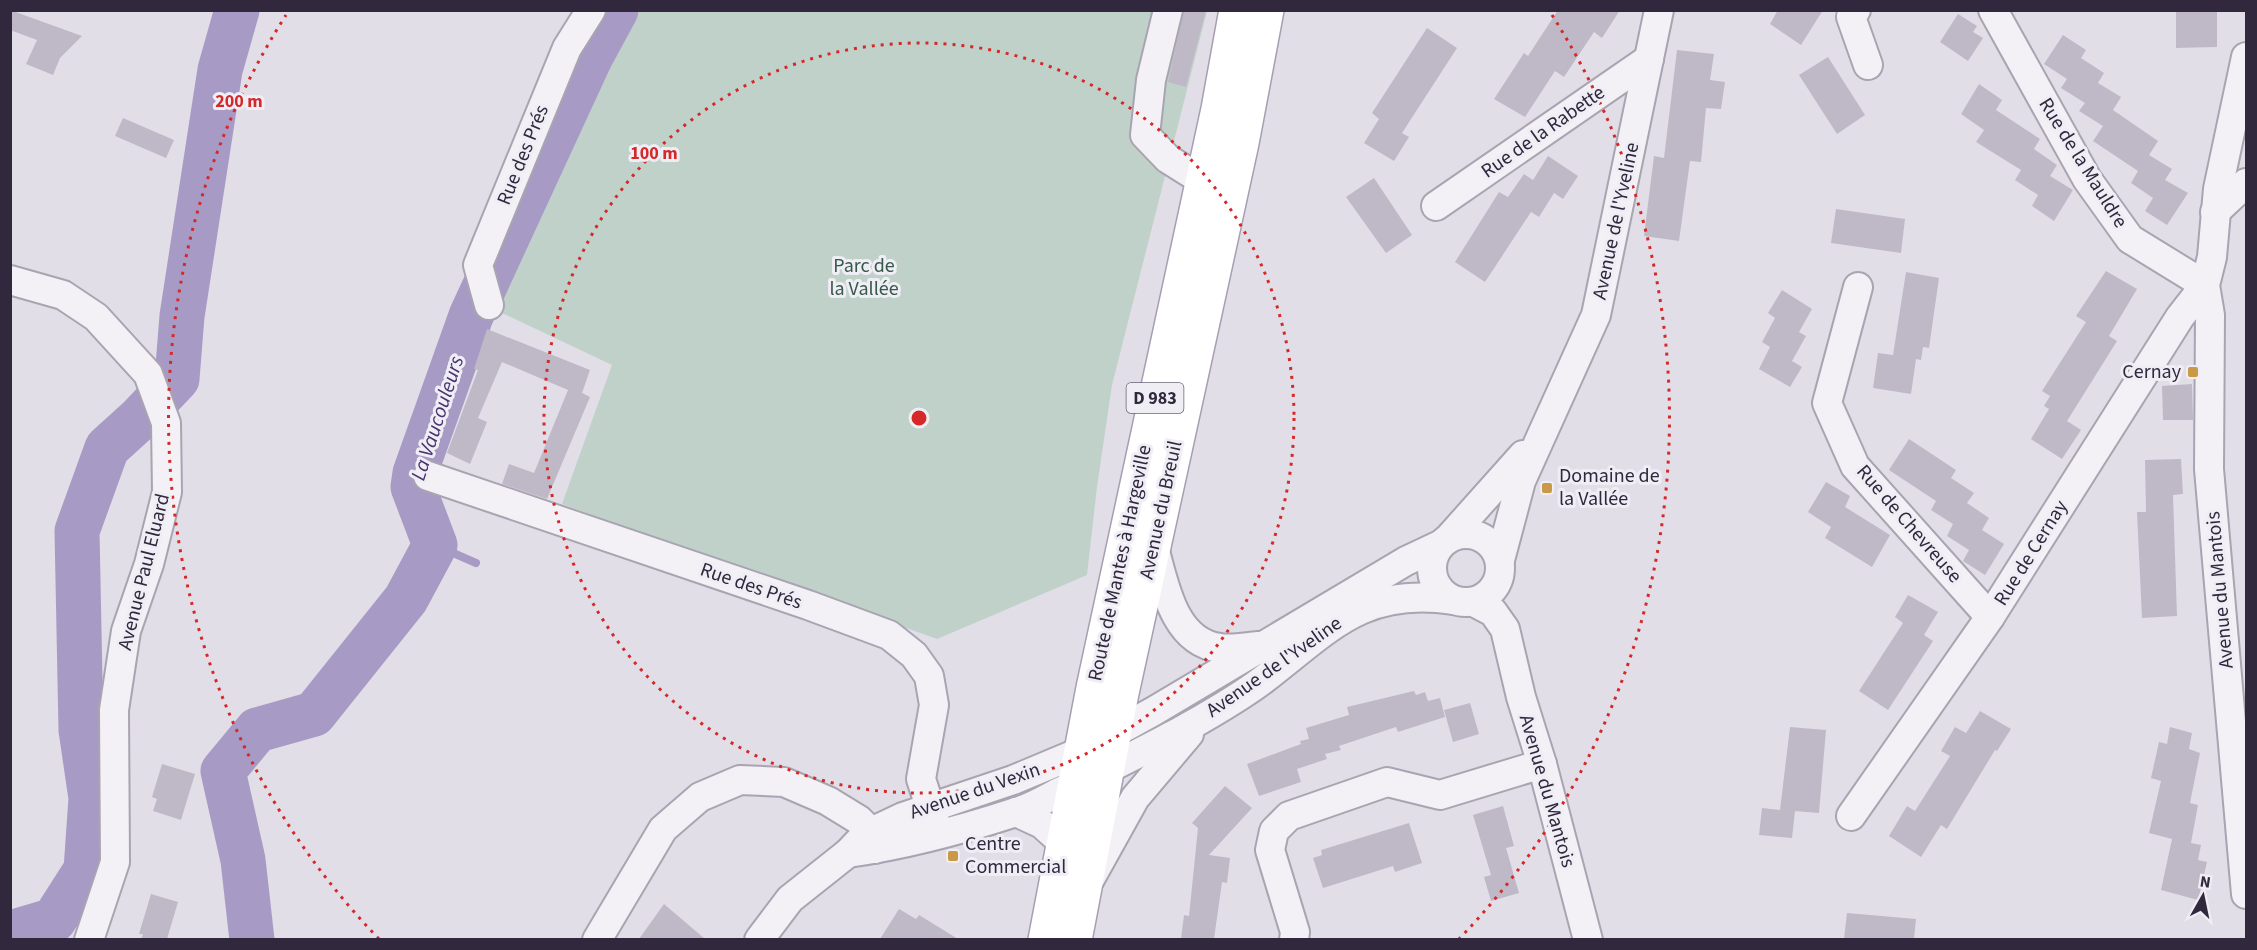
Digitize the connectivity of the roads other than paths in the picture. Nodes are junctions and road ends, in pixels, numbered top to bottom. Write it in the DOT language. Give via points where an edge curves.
graph roads {
  1 [pos="591,10"];
  2 [pos="1168,10"];
  3 [pos="1236,10"];
  4 [pos="1267,10"];
  5 [pos="1659,10"];
  6 [pos="1856,10"];
  7 [pos="1993,10"];
  8 [pos="2247,57"];
  9 [pos="1649,59"];
  10 [pos="1868,65"];
  11 [pos="1203,181"];
  12 [pos="2247,183"];
  13 [pos="1436,206"];
  14 [pos="2215,212"];
  15 [pos="10,280"];
  16 [pos="2205,285"];
  17 [pos="1858,287"];
  18 [pos="489,305"];
  19 [pos="1549,423"];
  20 [pos="428,476"];
  21 [pos="1444,542"];
  22 [pos="1154,544"];
  23 [pos="1501,566"];
  24 [pos="1463,601"];
  25 [pos="1990,617"];
  26 [pos="1508,641"];
  27 [pos="1260,646"];
  28 [pos="1213,711"];
  29 [pos="2239,716"];
  30 [pos="1114,733"];
  31 [pos="1093,760"];
  32 [pos="1542,764"];
  33 [pos="1073,786"];
  34 [pos="1016,812"];
  35 [pos="1851,816"];
  36 [pos="935,821"];
  37 [pos="1063,843"];
  38 [pos="865,845"];
  39 [pos="1083,891"];
  40 [pos="2247,894"];
  41 [pos="89,939"];
  42 [pos="597,939"];
  43 [pos="759,939"];
  44 [pos="1045,939"];
  45 [pos="1075,939"];
  46 [pos="1294,939"];
  47 [pos="1588,939"];
  1 -- 18 [label="street, Rue des Prés" via="567,48 478,265"];
  2 -- 11 [label="street" via="1151,80 1145,135 1168,159"];
  3 -- 11 [label="main road, Route de Mantes à Hargeville / D 983"];
  4 -- 22 [label="main road, Avenue du Breuil" via="1242,143"];
  5 -- 9 [label="street, Avenue de l'Yveline"];
  6 -- 10 [label="street" via="1851,16"];
  7 -- 16 [label="street, Rue de la Mauldre" via="2088,179 2130,238"];
  8 -- 14 [label="street"];
  9 -- 13 [label="street, Rue de la Rabette"];
  9 -- 19 [label="street, Avenue de l'Yveline" via="1596,315"];
  11 -- 31 [label="main road, Route de Mantes à Hargeville / D 983"];
  12 -- 14 [label="street"];
  14 -- 16 [label="street" via="2212,257"];
  15 -- 41 [label="street, Avenue Paul Eluard" via="63,296 96,317 148,374 166,423 167,492 149,564 126,631 114,710 115,862"];
  16 -- 25 [label="street, Rue de Cernay" via="2180,317"];
  16 -- 29 [label="street, Avenue du Mantois" via="2210,315 2210,469"];
  17 -- 25 [label="street, Rue de Chevreuse" via="1827,404 1856,466"];
  19 -- 21 [label="street, Avenue de l'Yveline" via="1507,476"];
  19 -- 23 [label="street, Avenue de l'Yveline" via="1519,488"];
  20 -- 36 [label="street, Rue des Prés" via="889,635 914,655 929,676 934,705 921,779"];
  21 -- 23 [label="street" via="1458,534 1479,536 1489,541"];
  21 -- 24 [label="street" via="1431,565 1432,576 1437,586"];
  21 -- 27 [label="street, Avenue de l'Yveline"];
  22 -- 27 [label="street" via="1175,613 1185,629 1220,648"];
  22 -- 30 [label="main road, Avenue du Breuil"];
  23 -- 24 [label="street" via="1492,591"];
  23 -- 26 [label="street, Avenue du Mantois"];
  24 -- 26 [label="street, Avenue du Mantois" via="1486,606 1501,621"];
  24 -- 28 [label="street, Avenue de l'Yveline" via="1402,599 1355,611"];
  25 -- 35 [label="street, Rue de Cernay"];
  26 -- 32 [label="street, Avenue du Mantois"];
  27 -- 30 [label="street, Avenue de l'Yveline"];
  28 -- 31 [label="street, Avenue de l'Yveline"];
  28 -- 39 [label="street" via="1174,749 1135,798"];
  29 -- 40 [label="street, Avenue du Mantois"];
  30 -- 31 [label="main road, Avenue du Breuil"];
  31 -- 33 [label="main road, Route de Mantes à Hargeville / D 983"];
  31 -- 36 [label="street, Avenue du Vexin" via="1013,780"];
  31 -- 39 [label="main road, Avenue du Breuil"];
  32 -- 46 [label="street" via="1440,795 1387,782 1289,816 1274,831 1270,850"];
  32 -- 47 [label="street, Avenue du Mantois"];
  33 -- 34 [label="street, Avenue du Vexin"];
  33 -- 37 [label="main road, Route de Mantes à Hargeville / D 983"];
  34 -- 36 [label="street, Avenue du Vexin"];
  34 -- 37 [label="street" via="1042,824"];
  36 -- 38 [label="street, Avenue du Vexin" via="903,817"];
  37 -- 44 [label="main road, Route de Mantes à Hargeville / D 983"];
  38 -- 42 [label="street" via="859,820 828,801 784,782 740,780 700,797 663,829"];
  38 -- 43 [label="street, Avenue du Vexin" via="790,899"];
  39 -- 45 [label="main road, Avenue du Breuil"];
}
